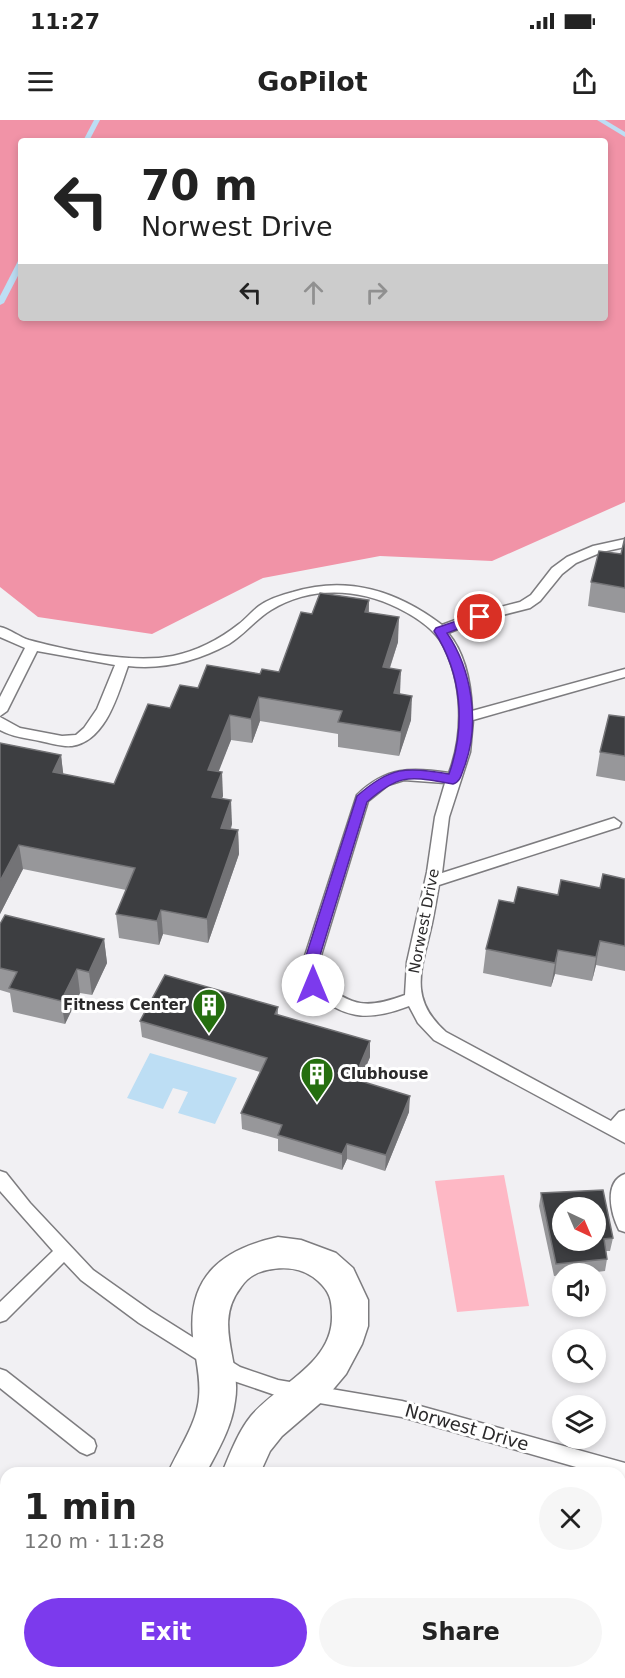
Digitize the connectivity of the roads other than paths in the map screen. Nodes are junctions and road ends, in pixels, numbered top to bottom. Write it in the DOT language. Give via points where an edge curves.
graph roads {
  1 [pos="625,543"];
  2 [pos="0,631"];
  3 [pos="440,631"];
  4 [pos="33,645"];
  5 [pos="123,662"];
  6 [pos="625,673"];
  7 [pos="0,711"];
  8 [pos="466,717"];
  9 [pos="0,722"];
  10 [pos="453,779"];
  11 [pos="614,823"];
  12 [pos="432,882"];
  13 [pos="413,998"];
  14 [pos="625,1117"];
  15 [pos="619,1133"];
  16 [pos="0,1178"];
  17 [pos="625,1181"];
  18 [pos="625,1225"];
  19 [pos="64,1251"];
  20 [pos="0,1314"];
  21 [pos="214,1362"];
  22 [pos="0,1377"];
  23 [pos="307,1392"];
  24 [pos="87,1446"];
  25 [pos="190,1467"];
  26 [pos="244,1467"];
  27 [pos="607,1467"];
  1 -- 3 [label="lane" via="593,551 566,564 543,591 525,604"];
  2 -- 4 [label="lane, Norwest Drive"];
  3 -- 5 [label="lane, Norwest Drive" via="382,595 329,588 278,601 241,629 189,656 155,664"];
  3 -- 8 [label="lane, Norwest Drive" via="451,648 462,681"];
  4 -- 5 [label="lane, Norwest Drive"];
  4 -- 7 [label="lane"];
  5 -- 9 [label="lane" via="97,723 87,735 74,741 18,732"];
  6 -- 8 [label="lane"];
  8 -- 10 [label="lane, Norwest Drive" via="463,753"];
  10 -- 12 [label="lane, Norwest Drive"];
  10 -- 13 [label="lane" via="418,773 398,775 381,782 362,799 311,962 313,985 335,1003 362,1013"];
  11 -- 12 [label="lane"];
  12 -- 13 [label="lane, Norwest Drive" via="413,976"];
  13 -- 15 [label="lane" via="420,1014 440,1036"];
  14 -- 15 [label="lane"];
  16 -- 19 [label="lane, Norwest Drive"];
  17 -- 18 [label="lane" via="618,1197"];
  19 -- 20 [label="lane"];
  19 -- 21 [label="lane, Norwest Drive" via="113,1295"];
  21 -- 23 [label="lane, Norwest Drive" via="255,1381"];
  21 -- 23 [label="street" via="210,1310 229,1273 246,1260 268,1253 291,1252 313,1257 332,1269 345,1286 352,1306 342,1348"];
  21 -- 25 [label="street" via="218,1389 214,1414"];
  22 -- 24 [label="lane"];
  23 -- 26 [label="street" via="262,1430"];
  23 -- 27 [label="lane, Norwest Drive" via="402,1409"];
}
